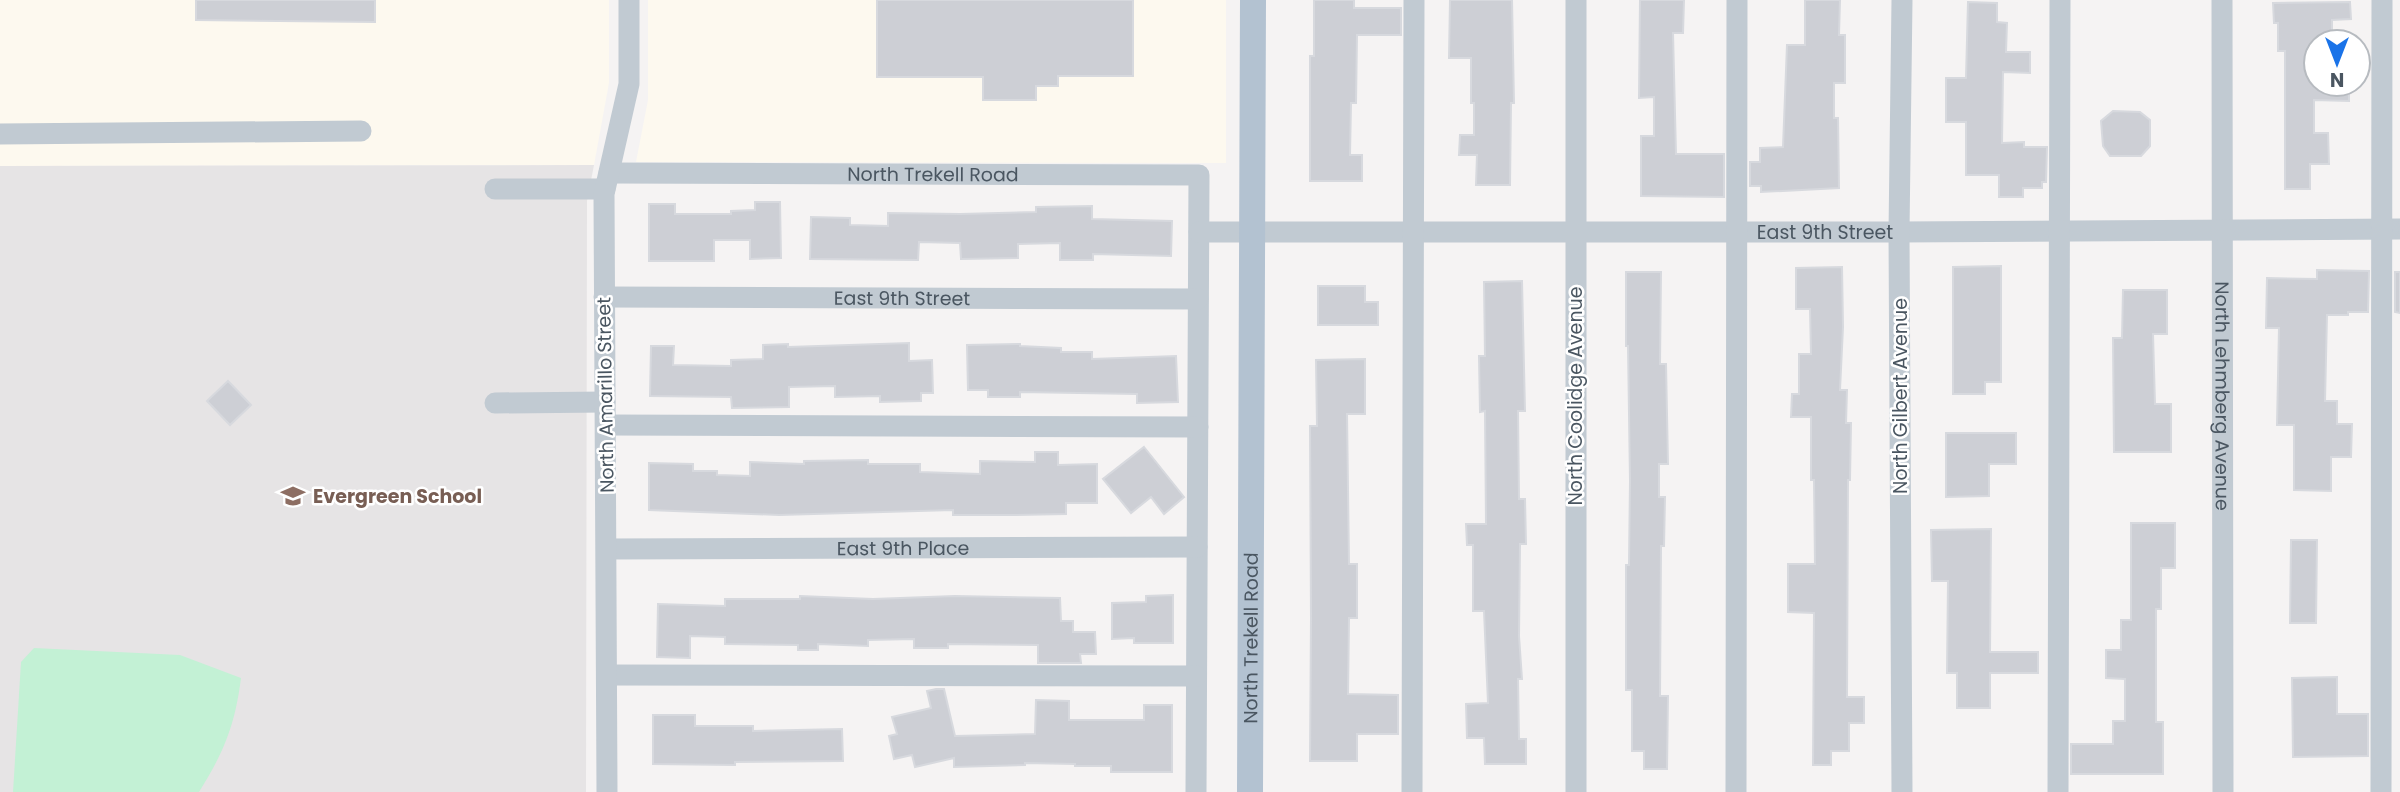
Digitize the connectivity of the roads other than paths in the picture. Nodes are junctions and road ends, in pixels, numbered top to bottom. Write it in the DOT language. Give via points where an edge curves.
graph roads {
  1 [pos="629,0"];
  2 [pos="1252,0"];
  3 [pos="1414,0"];
  4 [pos="1576,0"];
  5 [pos="1737,0"];
  6 [pos="1902,0"];
  7 [pos="2060,0"];
  8 [pos="2222,0"];
  9 [pos="2382,0"];
  10 [pos="361,131"];
  11 [pos="0,134"];
  12 [pos="607,181"];
  13 [pos="495,189"];
  14 [pos="2222,229"];
  15 [pos="2391,229"];
  16 [pos="2060,230"];
  17 [pos="1252,231"];
  18 [pos="1413,231"];
  19 [pos="1574,231"];
  20 [pos="1199,232"];
  21 [pos="1736,232"];
  22 [pos="1899,232"];
  23 [pos="604,297"];
  24 [pos="1198,299"];
  25 [pos="605,402"];
  26 [pos="495,403"];
  27 [pos="606,425"];
  28 [pos="1198,428"];
  29 [pos="1197,547"];
  30 [pos="607,550"];
  31 [pos="607,675"];
  32 [pos="1196,676"];
  33 [pos="607,792"];
  34 [pos="1196,792"];
  35 [pos="1251,792"];
  36 [pos="1412,792"];
  37 [pos="1576,792"];
  38 [pos="1735,792"];
  39 [pos="1902,792"];
  40 [pos="2059,792"];
  41 [pos="2223,792"];
  42 [pos="2381,792"];
  1 -- 12 [label="street, North Amarillo Street" via="629,84"];
  2 -- 17 [label="main road, North Trekell Road"];
  3 -- 18 [label="street"];
  4 -- 19 [label="street, North Coolidge Avenue"];
  5 -- 21 [label="street"];
  6 -- 22 [label="street, North Gilbert Avenue"];
  7 -- 16 [label="street"];
  8 -- 14 [label="street, North Lehmberg Avenue"];
  9 -- 15 [label="street"];
  10 -- 11 [label="street"];
  12 -- 13 [label="street"];
  12 -- 20 [label="street, North Trekell Road" via="1199,175"];
  12 -- 23 [label="street, North Amarillo Street"];
  14 -- 15 [label="street, East 9th Street"];
  14 -- 16 [label="street, East 9th Street"];
  14 -- 41 [label="street, North Lehmberg Avenue"];
  15 -- 42 [label="street"];
  16 -- 22 [label="street, East 9th Street"];
  16 -- 40 [label="street"];
  17 -- 18 [label="street, East 9th Street"];
  17 -- 20 [label="street"];
  17 -- 35 [label="main road, North Trekell Road"];
  18 -- 19 [label="street, East 9th Street"];
  18 -- 36 [label="street"];
  19 -- 21 [label="street, East 9th Street"];
  19 -- 37 [label="street, North Coolidge Avenue"];
  20 -- 24 [label="street, North Trekell Road"];
  21 -- 22 [label="street, East 9th Street"];
  21 -- 38 [label="street"];
  22 -- 39 [label="street, North Gilbert Avenue"];
  23 -- 24 [label="street, East 9th Street"];
  23 -- 25 [label="street, North Amarillo Street"];
  24 -- 28 [label="street, North Trekell Road"];
  25 -- 26 [label="street"];
  25 -- 27 [label="street, North Amarillo Street"];
  27 -- 28 [label="street"];
  27 -- 30 [label="street, North Amarillo Street"];
  28 -- 29 [label="street, North Trekell Road"];
  29 -- 30 [label="street, East 9th Place"];
  29 -- 32 [label="street, North Trekell Road"];
  30 -- 31 [label="street, North Amarillo Street"];
  31 -- 32 [label="street"];
  31 -- 33 [label="street, North Amarillo Street"];
  32 -- 34 [label="street, North Trekell Road"];
}
